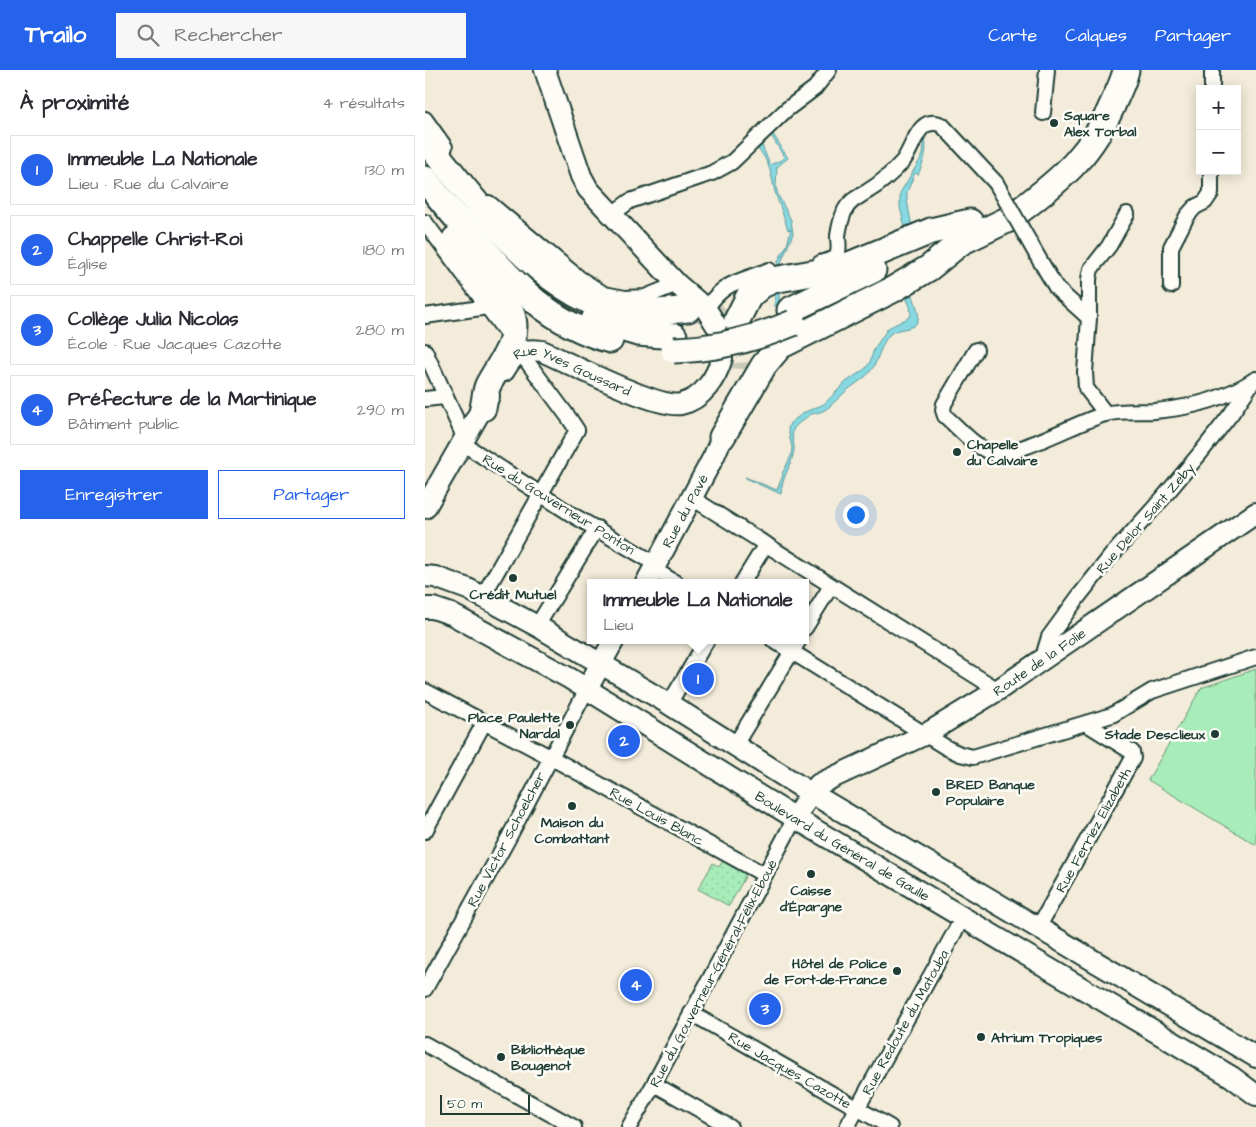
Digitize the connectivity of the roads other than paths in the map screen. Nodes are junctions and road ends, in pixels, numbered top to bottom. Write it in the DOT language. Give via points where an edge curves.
graph roads {
  1 [pos="545,70"];
  2 [pos="829,70"];
  3 [pos="1047,70"];
  4 [pos="1111,70"];
  5 [pos="1126,70"];
  6 [pos="1212,70"];
  7 [pos="1212,85"];
  8 [pos="1043,114"];
  9 [pos="425,119"];
  10 [pos="425,140"];
  11 [pos="425,147"];
  12 [pos="1211,175"];
  13 [pos="425,179"];
  14 [pos="425,195"];
  15 [pos="1007,203"];
  16 [pos="612,214"];
  17 [pos="1127,214"];
  18 [pos="425,222"];
  19 [pos="966,232"];
  20 [pos="537,242"];
  21 [pos="778,273"];
  22 [pos="677,284"];
  23 [pos="1171,286"];
  24 [pos="565,288"];
  25 [pos="488,307"];
  26 [pos="425,316"];
  27 [pos="712,316"];
  28 [pos="1089,318"];
  29 [pos="600,329"];
  30 [pos="520,348"];
  31 [pos="975,350"];
  32 [pos="425,351"];
  33 [pos="731,363"];
  34 [pos="1255,380"];
  35 [pos="445,397"];
  36 [pos="425,399"];
  37 [pos="483,408"];
  38 [pos="1106,414"];
  39 [pos="722,437"];
  40 [pos="463,441"];
  41 [pos="430,490"];
  42 [pos="540,494"];
  43 [pos="692,498"];
  44 [pos="425,508"];
  45 [pos="1256,513"];
  46 [pos="597,528"];
  47 [pos="766,544"];
  48 [pos="652,572"];
  49 [pos="425,576"];
  50 [pos="667,579"];
  51 [pos="744,579"];
  52 [pos="831,586"];
  53 [pos="483,596"];
  54 [pos="425,608"];
  55 [pos="809,622"];
  56 [pos="537,626"];
  57 [pos="612,644"];
  58 [pos="705,644"];
  59 [pos="795,646"];
  60 [pos="1256,657"];
  61 [pos="1045,659"];
  62 [pos="601,663"];
  63 [pos="587,689"];
  64 [pos="998,690"];
  65 [pos="425,691"];
  66 [pos="669,704"];
  67 [pos="484,723"];
  68 [pos="1087,724"];
  69 [pos="926,734"];
  70 [pos="735,745"];
  71 [pos="550,757"];
  72 [pos="703,760"];
  73 [pos="811,788"];
  74 [pos="795,818"];
  75 [pos="425,831"];
  76 [pos="765,875"];
  77 [pos="963,917"];
  78 [pos="1038,928"];
  79 [pos="425,989"];
  80 [pos="691,1014"];
  81 [pos="425,1044"];
  82 [pos="1256,1057"];
  83 [pos="654,1084"];
  84 [pos="1256,1095"];
  85 [pos="858,1109"];
  86 [pos="574,1127"];
  87 [pos="629,1127"];
  88 [pos="730,1127"];
  89 [pos="847,1127"];
  90 [pos="890,1127"];
  1 -- 16 [label="main road" via="581,176"];
  2 -- 16 [label="street" via="815,88 786,110 732,162 712,173 630,201"];
  3 -- 8 [label="street"];
  4 -- 15 [label="highway" via="1090,119 1071,147 1042,176"];
  5 -- 15 [label="highway" via="1099,133 1073,167 1046,191"];
  6 -- 7 [label="street"];
  9 -- 20 [label="street" via="465,175 492,205"];
  10 -- 24 [label="highway" via="498,228 542,271"];
  11 -- 29 [label="highway" via="524,272"];
  12 -- 23 [label="street" via="1211,193 1187,216 1171,247"];
  13 -- 29 [label="highway" via="502,271 527,295 577,328"];
  14 -- 30 [label="highway" via="511,312"];
  15 -- 19 [label="highway"];
  15 -- 21 [label="street" via="947,129 937,123 929,123 919,129 911,150 902,162 869,191 852,200 845,210 838,233 836,257"];
  15 -- 28 [label="street, bridge" via="1057,289"];
  16 -- 22 [label="main road"];
  17 -- 28 [label="street" via="1091,269"];
  18 -- 25 [label="street"];
  19 -- 21 [label="highway" via="931,232 849,265 824,271"];
  19 -- 29 [label="highway" via="791,316 674,343 637,333"];
  19 -- 39 [label="highway" via="929,268 780,346 764,365"];
  20 -- 22 [label="street" via="579,278 614,297 645,297"];
  20 -- 24 [label="highway" via="546,264"];
  21 -- 27 [label="highway" via="749,296 741,308"];
  21 -- 27 [label="street" via="729,285 716,294"];
  22 -- 27 [label="main road"];
  24 -- 27 [label="highway" via="598,304 625,312"];
  25 -- 26 [label="street"];
  25 -- 30 [label="street"];
  28 -- 38 [label="street" via="1086,388"];
  30 -- 33 [label="main road, Rue Yves Goussard" via="542,351 670,405 690,401 702,393"];
  30 -- 37 [label="highway" via="487,387"];
  30 -- 42 [label="street" via="576,427 576,434"];
  31 -- 38 [label="street" via="943,410 945,416 986,451 1003,453"];
  32 -- 35 [label="street"];
  33 -- 39 [label="highway"];
  34 -- 38 [label="street" via="1197,406"];
  34 -- 61 [label="street, Rue Delor Saint Zeby" via="1202,451 1110,557 1049,636"];
  35 -- 36 [label="street"];
  35 -- 40 [label="street"];
  37 -- 40 [label="main road"];
  39 -- 43 [label="main road, Rue du Pavé"];
  40 -- 41 [label="main road"];
  40 -- 42 [label="street, Rue du Gouverneur Ponton"];
  41 -- 44 [label="main road"];
  42 -- 46 [label="street, Rue du Gouverneur Ponton"];
  42 -- 53 [label="street"];
  43 -- 47 [label="street"];
  43 -- 48 [label="main road, Rue du Pavé"];
  45 -- 61 [label="main road, Route de la Folie"];
  46 -- 48 [label="street, Rue du Gouverneur Ponton"];
  46 -- 56 [label="street"];
  47 -- 51 [label="street"];
  47 -- 52 [label="street"];
  48 -- 50 [label="street, Rue du Gouverneur Ponton"];
  49 -- 53 [label="main road, Boulevard du Général de Gaulle"];
  52 -- 55 [label="street"];
  52 -- 64 [label="street"];
  53 -- 56 [label="main road, Boulevard du Général de Gaulle"];
  54 -- 63 [label="main road, Boulevard du Général de Gaulle" via="451,614"];
  56 -- 62 [label="main road, Boulevard du Général de Gaulle"];
  57 -- 62 [label="main road"];
  58 -- 66 [label="street"];
  59 -- 69 [label="street"];
  59 -- 70 [label="street"];
  60 -- 68 [label="street" via="1152,692 1112,716"];
  61 -- 64 [label="main road, Route de la Folie"];
  62 -- 63 [label="main road"];
  62 -- 66 [label="main road, Boulevard du Général de Gaulle"];
  63 -- 71 [label="street, Rue Victor Schoelcher"];
  63 -- 72 [label="main road, Boulevard du Général de Gaulle"];
  64 -- 69 [label="main road, Route de la Folie"];
  65 -- 67 [label="street, Rue Louis Blanc"];
  66 -- 70 [label="main road, Boulevard du Général de Gaulle"];
  67 -- 71 [label="street, Rue Louis Blanc"];
  67 -- 75 [label="street"];
  68 -- 69 [label="street" via="973,757 960,754"];
  68 -- 78 [label="street, Rue Ferriez Elizabeth" via="1132,752 1133,758"];
  69 -- 73 [label="main road, Route de la Folie"];
  70 -- 73 [label="main road, Boulevard du Général de Gaulle"];
  71 -- 76 [label="street, Rue Louis Blanc"];
  71 -- 79 [label="street, Rue Victor Schoelcher"];
  72 -- 73 [label="main road, Route de la Folie" via="774,791"];
  72 -- 74 [label="main road, Boulevard du Général de Gaulle"];
  73 -- 74 [label="main road"];
  73 -- 78 [label="main road, Boulevard du Général de Gaulle"];
  74 -- 76 [label="street, Rue du Gouverneur-Général-Félix-Eboué"];
  74 -- 77 [label="main road, Boulevard du Général de Gaulle"];
  76 -- 80 [label="street, Rue du Gouverneur-Général-Félix-Eboué"];
  77 -- 84 [label="main road, Boulevard du Général de Gaulle" via="1232,1077"];
  77 -- 85 [label="street, Rue Redoute du Matouba"];
  78 -- 82 [label="main road, Boulevard du Général de Gaulle"];
  80 -- 83 [label="street, Rue du Gouverneur-Général-Félix-Eboué"];
  80 -- 85 [label="street, Rue Jacques Cazotte"];
  81 -- 86 [label="street"];
  83 -- 87 [label="street, Rue du Gouverneur-Général-Félix-Eboué"];
  83 -- 88 [label="street"];
  85 -- 89 [label="street, Rue Redoute du Matouba"];
  85 -- 90 [label="street, Rue Jacques Cazotte"];
}
